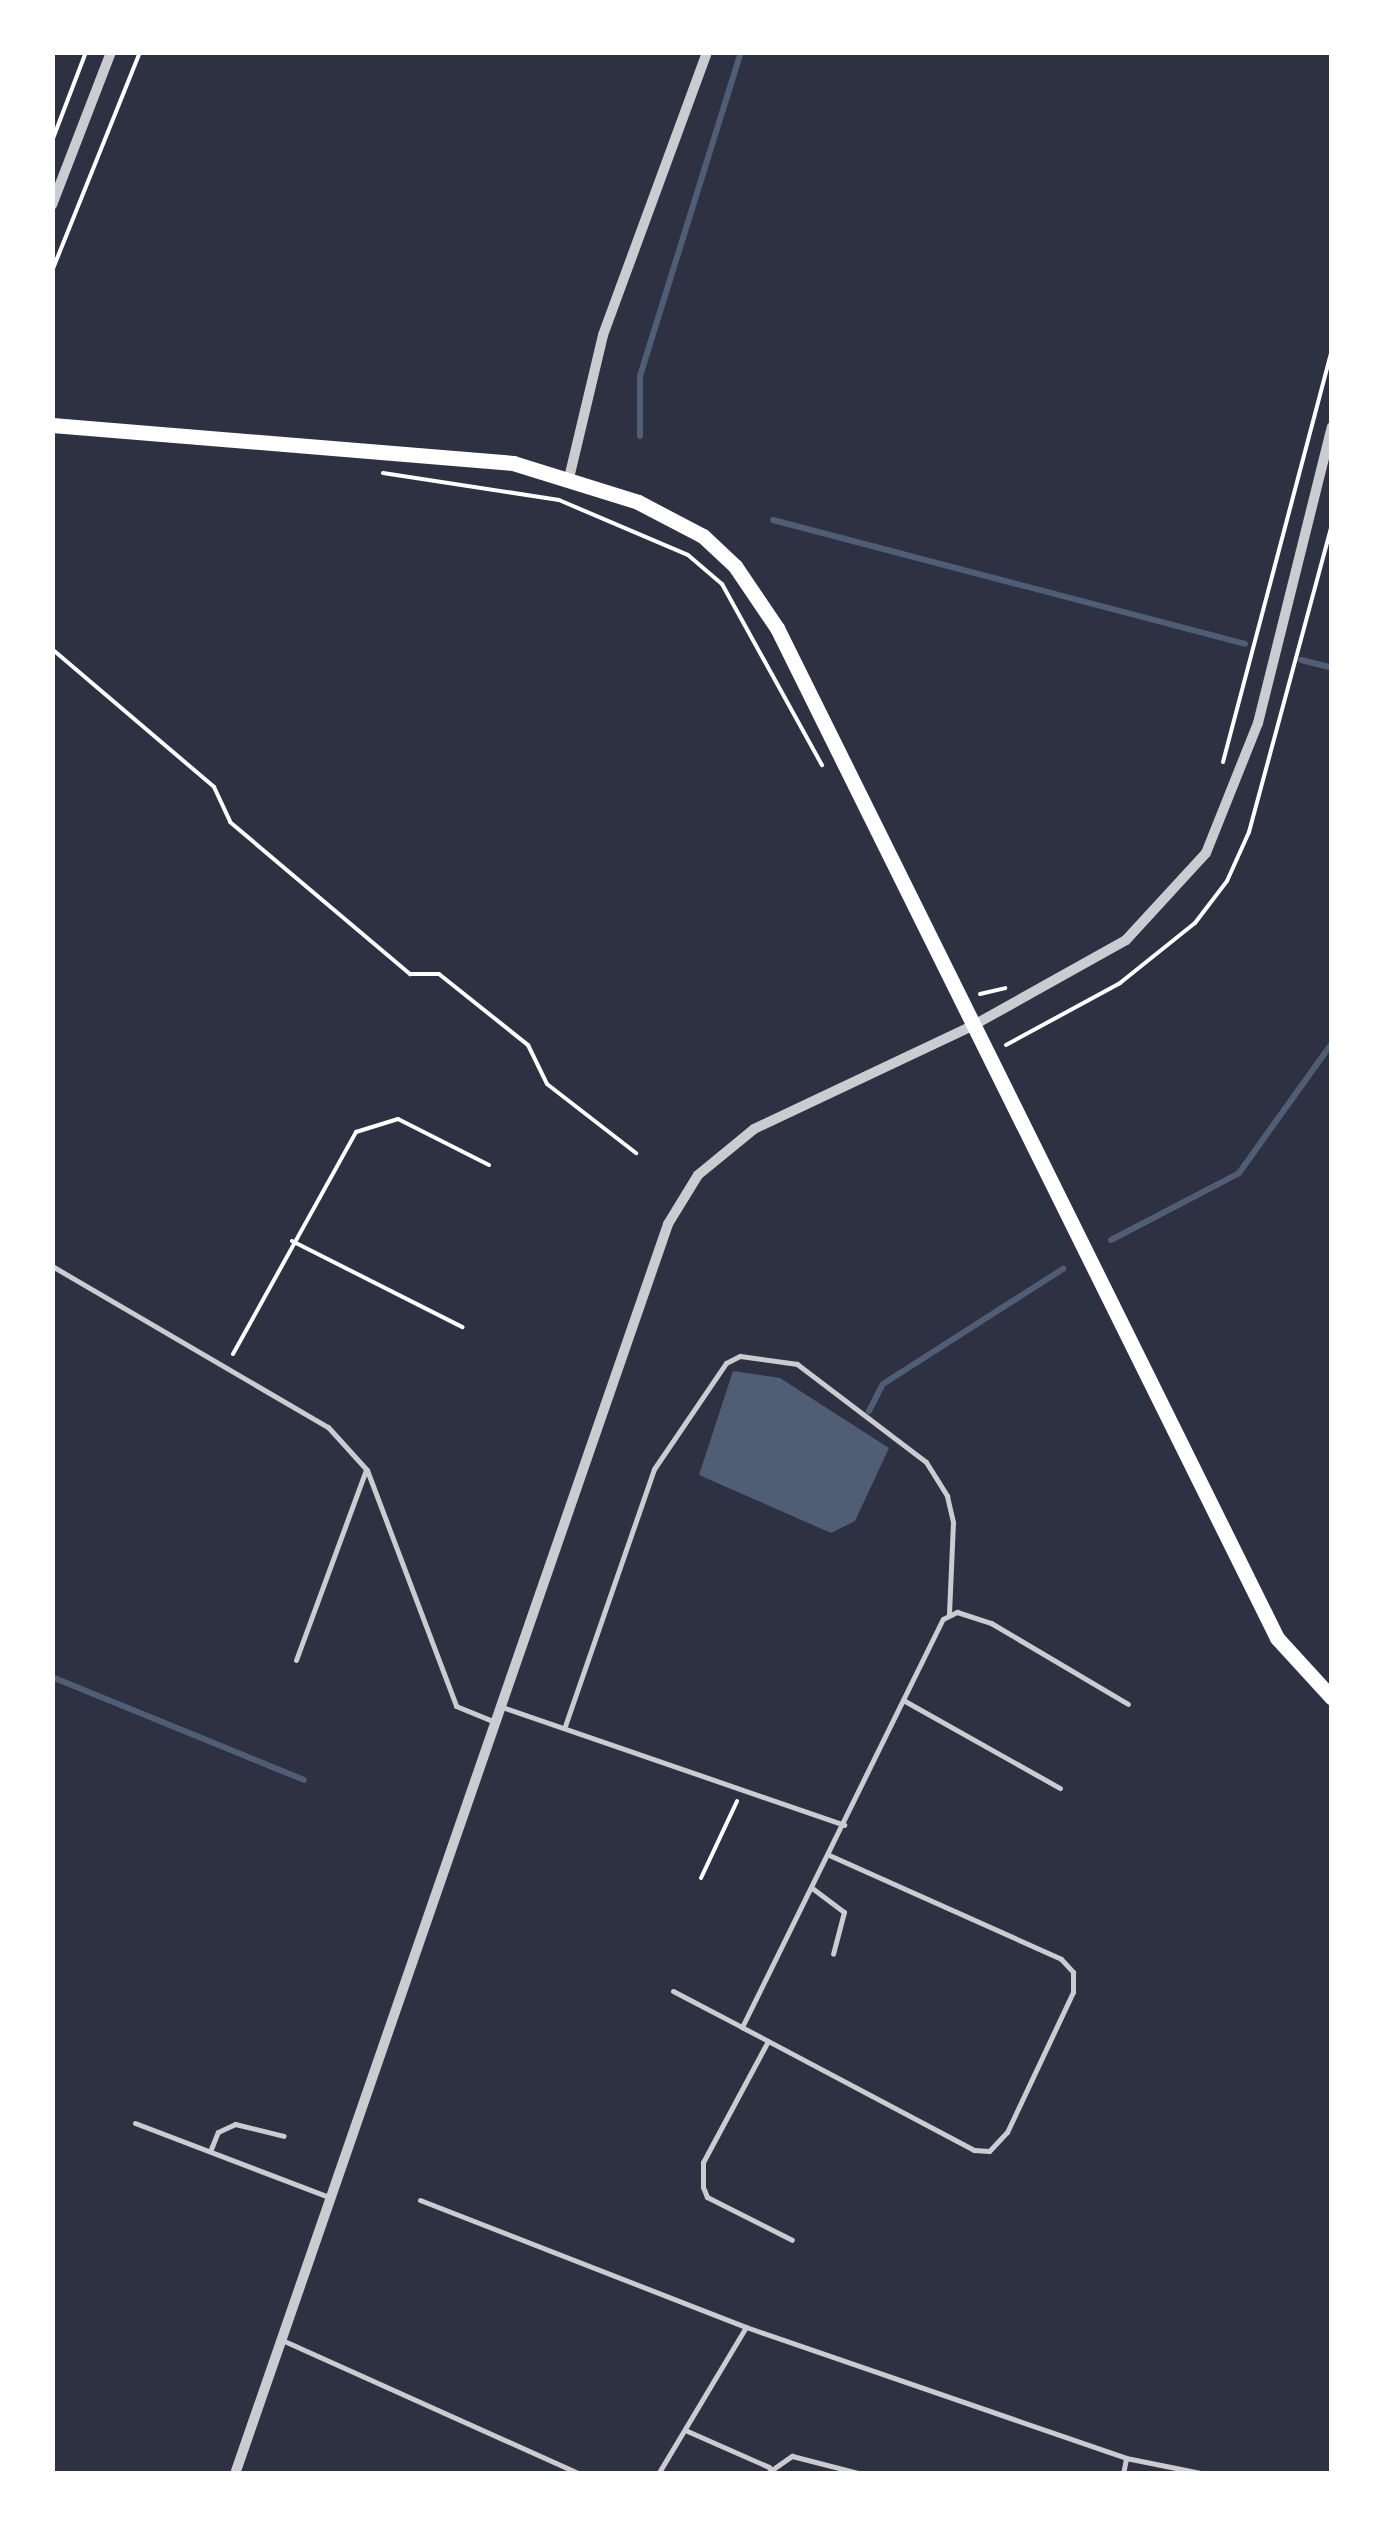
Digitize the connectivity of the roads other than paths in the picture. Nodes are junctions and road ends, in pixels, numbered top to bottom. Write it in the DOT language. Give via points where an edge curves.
graph roads {
  1 [pos="110,52"];
  2 [pos="706,52"];
  3 [pos="52,205"];
  4 [pos="52,425"];
  5 [pos="1332,427"];
  6 [pos="569,478"];
  7 [pos="974,1025"];
  8 [pos="52,1266"];
  9 [pos="367,1470"];
  10 [pos="949,1614"];
  11 [pos="296,1660"];
  12 [pos="1332,1698"];
  13 [pos="904,1700"];
  14 [pos="1128,1704"];
  15 [pos="501,1707"];
  16 [pos="496,1722"];
  17 [pos="566,1726"];
  18 [pos="1060,1788"];
  19 [pos="844,1826"];
  20 [pos="829,1855"];
  21 [pos="812,1888"];
  22 [pos="833,1954"];
  23 [pos="673,1990"];
  24 [pos="742,2027"];
  25 [pos="768,2041"];
  26 [pos="135,2123"];
  27 [pos="284,2136"];
  28 [pos="211,2149"];
  29 [pos="331,2198"];
  30 [pos="420,2200"];
  31 [pos="792,2240"];
  32 [pos="746,2327"];
  33 [pos="282,2340"];
  34 [pos="684,2430"];
  35 [pos="1126,2458"];
  36 [pos="564,2470"];
  37 [pos="767,2470"];
  38 [pos="235,2474"];
  39 [pos="580,2474"];
  40 [pos="658,2474"];
  41 [pos="862,2474"];
  42 [pos="1123,2474"];
  43 [pos="1205,2474"];
  1 -- 3 [label="street"];
  2 -- 6 [label="street" via="603,335"];
  4 -- 6 [label="main road" via="443,453"];
  5 -- 7 [label="street" via="1258,723 1206,853 1126,940"];
  6 -- 7 [label="main road" via="638,502 703,536 735,566 777,628"];
  7 -- 12 [label="main road" via="1276,1638"];
  7 -- 15 [label="street" via="754,1129 698,1175 668,1224"];
  8 -- 9 [label="lane" via="328,1427"];
  9 -- 11 [label="lane"];
  9 -- 16 [label="lane" via="456,1706"];
  10 -- 13 [label="lane"];
  10 -- 14 [label="lane" via="991,1623"];
  10 -- 17 [label="lane" via="953,1522 947,1496 926,1462 797,1364 740,1356 726,1364 654,1470"];
  13 -- 18 [label="lane"];
  13 -- 19 [label="lane"];
  15 -- 16 [label="street"];
  15 -- 17 [label="lane"];
  16 -- 29 [label="street"];
  17 -- 19 [label="lane"];
  19 -- 20 [label="lane"];
  20 -- 21 [label="lane"];
  20 -- 25 [label="lane" via="1061,1959 1076,1980 1073,1992 1007,2132 990,2151 974,2150"];
  21 -- 22 [label="lane" via="844,1912"];
  21 -- 24 [label="lane"];
  23 -- 24 [label="lane"];
  24 -- 25 [label="lane"];
  25 -- 31 [label="lane" via="703,2162 703,2187 707,2198"];
  26 -- 28 [label="lane"];
  27 -- 28 [label="lane" via="234,2124 218,2132"];
  28 -- 29 [label="lane"];
  29 -- 33 [label="street"];
  30 -- 32 [label="lane"];
  32 -- 34 [label="lane"];
  32 -- 35 [label="lane"];
  33 -- 36 [label="lane"];
  33 -- 38 [label="street"];
  34 -- 37 [label="lane"];
  34 -- 40 [label="lane"];
  35 -- 42 [label="lane"];
  35 -- 43 [label="lane"];
  36 -- 39 [label="lane"];
  37 -- 41 [label="lane" via="792,2456"];
}
